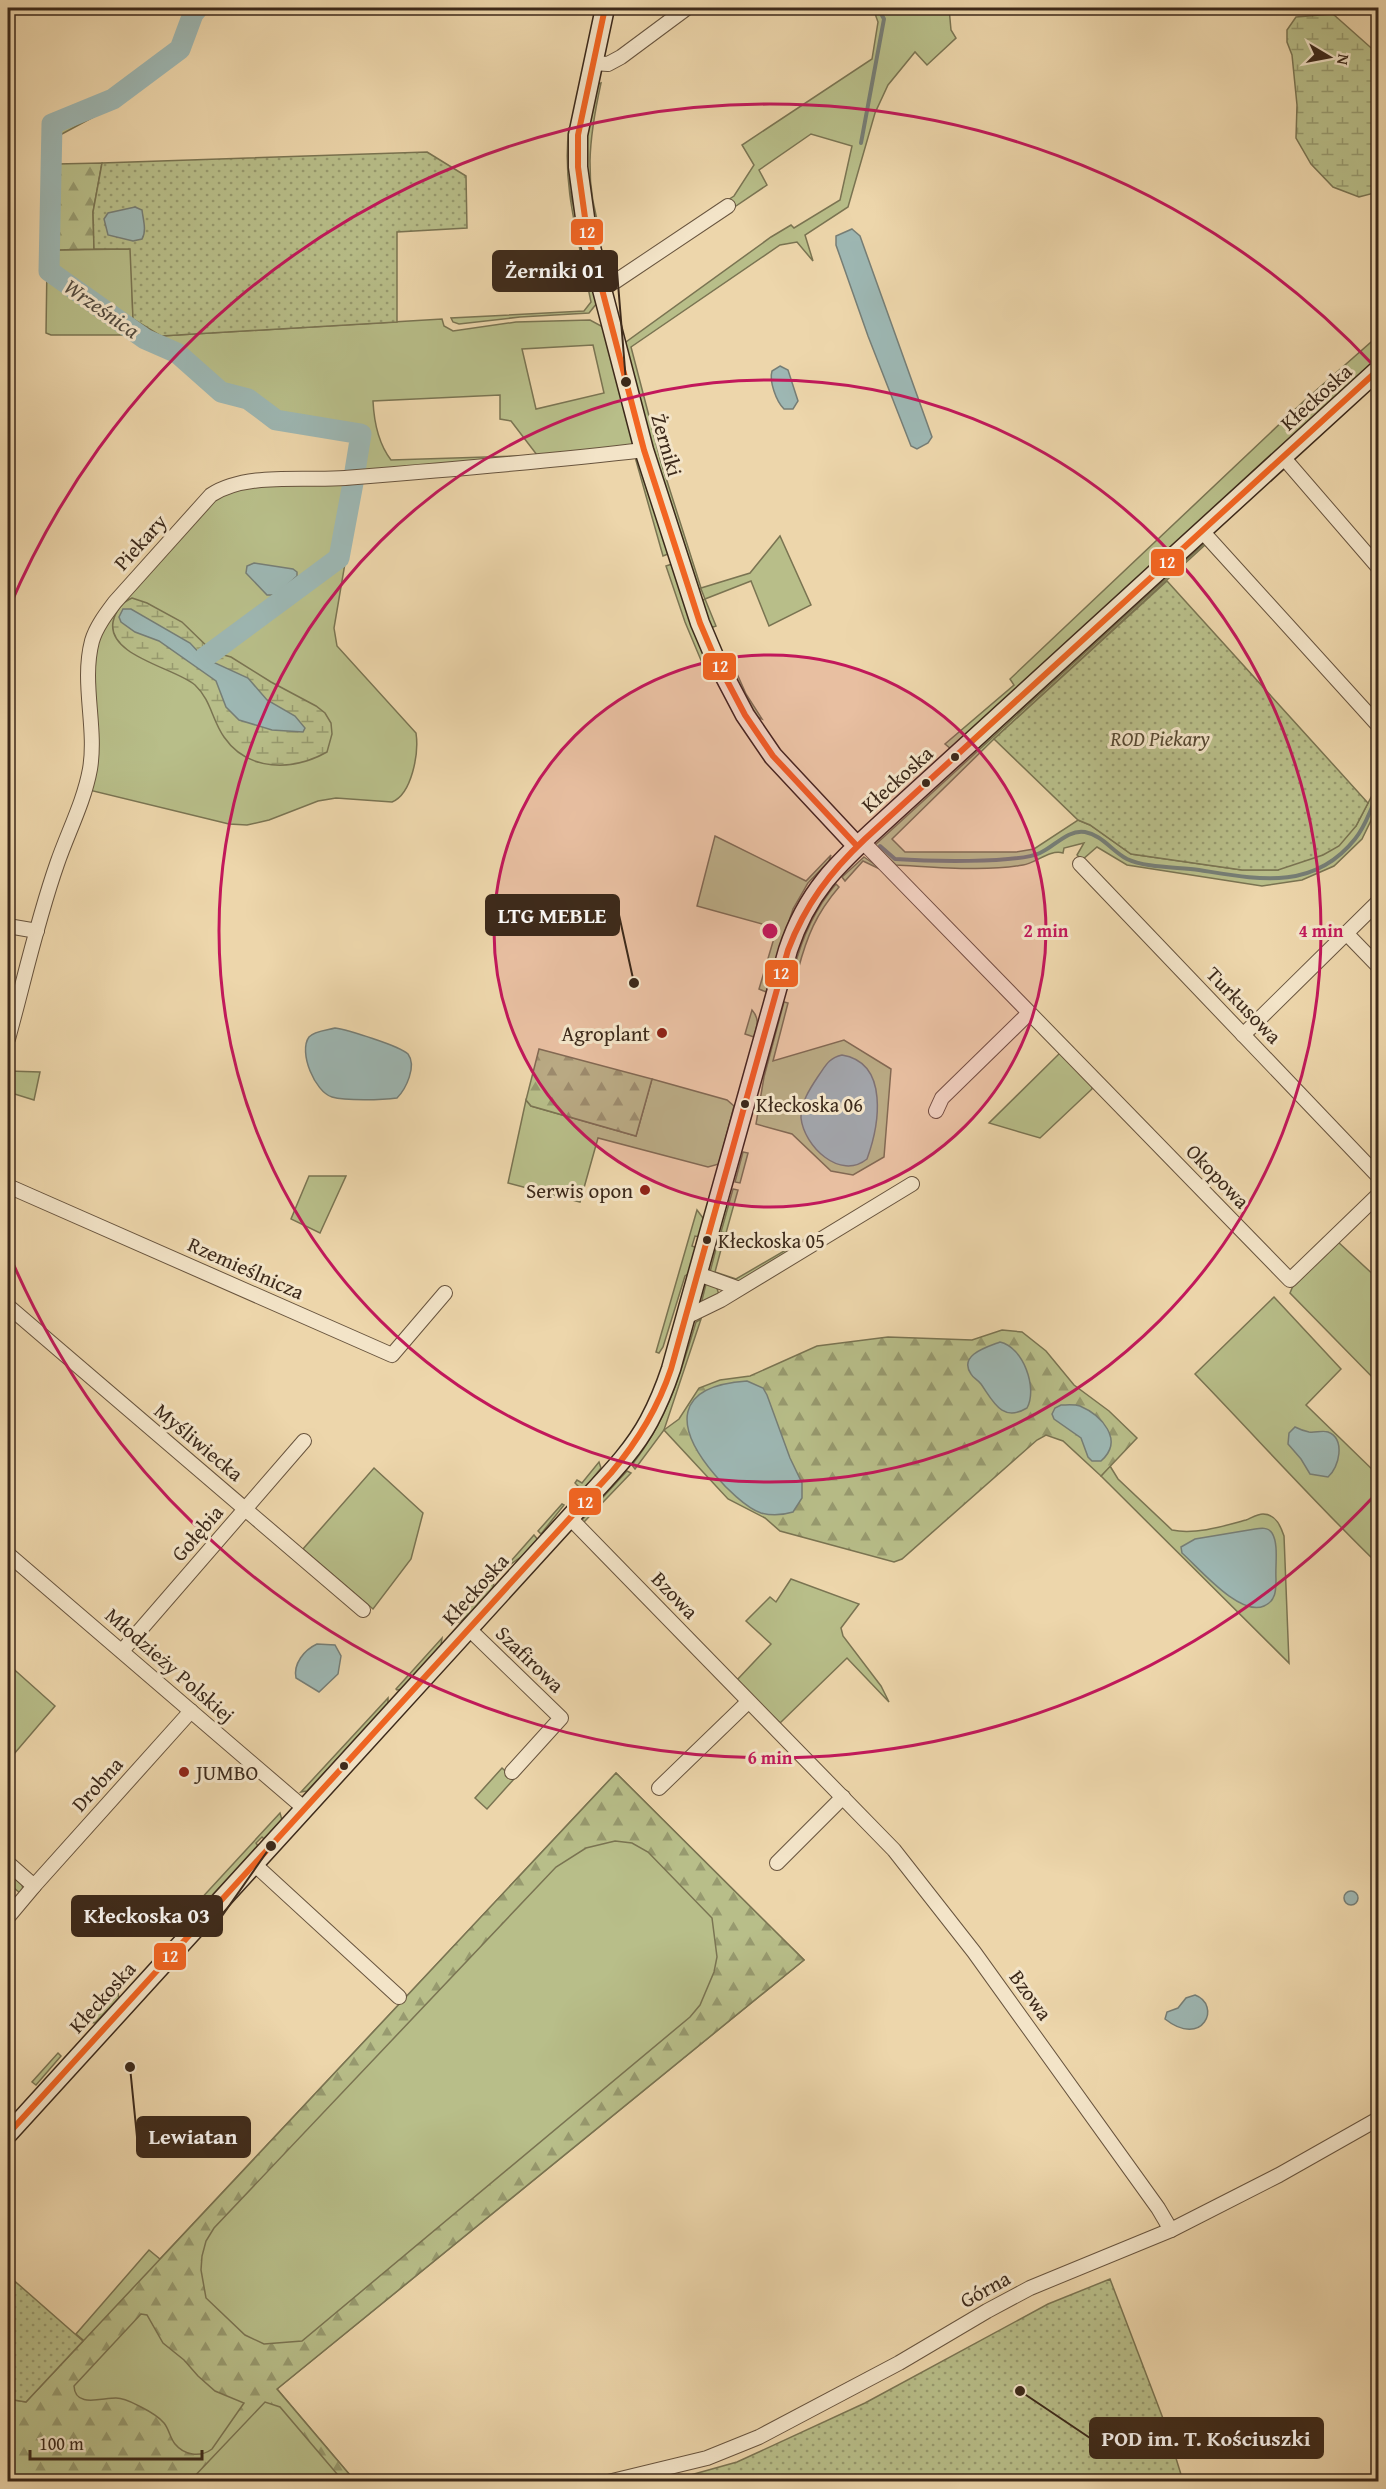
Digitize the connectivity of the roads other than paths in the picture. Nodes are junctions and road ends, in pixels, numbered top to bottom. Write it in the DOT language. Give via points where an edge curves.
graph roads {
  1 [pos="605,8"];
  2 [pos="687,8"];
  3 [pos="593,63"];
  4 [pos="728,206"];
  5 [pos="601,286"];
  6 [pos="1378,370"];
  7 [pos="644,450"];
  8 [pos="1283,458"];
  9 [pos="1202,531"];
  10 [pos="1378,567"];
  11 [pos="1378,725"];
  12 [pos="859,843"];
  13 [pos="1080,864"];
  14 [pos="1378,902"];
  15 [pos="8,926"];
  16 [pos="37,931"];
  17 [pos="1347,933"];
  18 [pos="1378,966"];
  19 [pos="1029,1013"];
  20 [pos="1243,1035"];
  21 [pos="8,1040"];
  22 [pos="936,1112"];
  23 [pos="1378,1176"];
  24 [pos="912,1184"];
  25 [pos="8,1186"];
  26 [pos="1378,1195"];
  27 [pos="698,1274"];
  28 [pos="737,1288"];
  29 [pos="445,1293"];
  30 [pos="8,1306"];
  31 [pos="686,1317"];
  32 [pos="304,1441"];
  33 [pos="245,1509"];
  34 [pos="570,1518"];
  35 [pos="8,1554"];
  36 [pos="363,1610"];
  37 [pos="469,1629"];
  38 [pos="122,1652"];
  39 [pos="748,1702"];
  40 [pos="191,1711"];
  41 [pos="512,1772"];
  42 [pos="659,1788"];
  43 [pos="843,1797"];
  44 [pos="305,1809"];
  45 [pos="8,1863"];
  46 [pos="777,1863"];
  47 [pos="254,1864"];
  48 [pos="34,1886"];
  49 [pos="8,1917"];
  50 [pos="399,1997"];
  51 [pos="1378,2119"];
  52 [pos="8,2134"];
  53 [pos="1171,2230"];
  54 [pos="608,2481"];
  1 -- 3 [label="main road, Żerniki"];
  2 -- 3 [label="street" via="621,57 608,64"];
  3 -- 5 [label="main road, Żerniki" via="578,135 578,167 581,200"];
  4 -- 5 [label="street" via="616,282"];
  5 -- 7 [label="main road, Żerniki"];
  6 -- 8 [label="main road, Kłeckoska"];
  7 -- 12 [label="main road, Żerniki" via="700,623 744,715 772,756"];
  7 -- 16 [label="street, Piekary" via="318,480 277,479 235,485 211,495 115,602 92,640 88,677 93,740 90,769"];
  8 -- 9 [label="main road, Kłeckoska"];
  8 -- 10 [label="street, Kłeckoska"];
  9 -- 11 [label="street"];
  9 -- 12 [label="main road, Kłeckoska"];
  12 -- 19 [label="street, Okopowa"];
  12 -- 27 [label="main road, Kłeckoska" via="819,885 794,929"];
  13 -- 20 [label="street, Turkusowa"];
  14 -- 17 [label="street"];
  15 -- 16 [label="street"];
  16 -- 21 [label="street, Piekary"];
  17 -- 18 [label="street"];
  17 -- 20 [label="street"];
  19 -- 22 [label="street" via="942,1098"];
  19 -- 26 [label="street, Okopowa" via="1290,1280"];
  20 -- 23 [label="street, Turkusowa"];
  24 -- 28 [label="street"];
  25 -- 29 [label="street, Rzemieślnicza" via="392,1355"];
  27 -- 28 [label="street"];
  27 -- 31 [label="main road, Kłeckoska"];
  28 -- 31 [label="street"];
  30 -- 33 [label="street, Myśliwiecka"];
  31 -- 34 [label="main road, Kłeckoska" via="671,1369 649,1421 624,1457"];
  32 -- 33 [label="street, Gołębia"];
  33 -- 36 [label="street, Myśliwiecka"];
  33 -- 38 [label="street, Gołębia"];
  34 -- 37 [label="main road, Kłeckoska"];
  34 -- 39 [label="street, Bzowa"];
  35 -- 38 [label="street, Młodzieży Polskiej"];
  37 -- 41 [label="street, Szafirowa" via="561,1718"];
  37 -- 44 [label="main road, Kłeckoska"];
  38 -- 40 [label="street, Młodzieży Polskiej"];
  39 -- 42 [label="street"];
  39 -- 43 [label="street, Bzowa"];
  40 -- 44 [label="street, Młodzieży Polskiej"];
  40 -- 48 [label="street, Drobna"];
  43 -- 46 [label="street"];
  43 -- 53 [label="street, Bzowa" via="894,1850 974,1952"];
  44 -- 47 [label="main road, Kłeckoska"];
  45 -- 48 [label="street"];
  47 -- 50 [label="street"];
  47 -- 52 [label="main road, Kłeckoska"];
  48 -- 49 [label="street, Drobna"];
  51 -- 53 [label="street, Górna"];
  53 -- 54 [label="street, Górna" via="1030,2288 759,2437 707,2458"];
}
